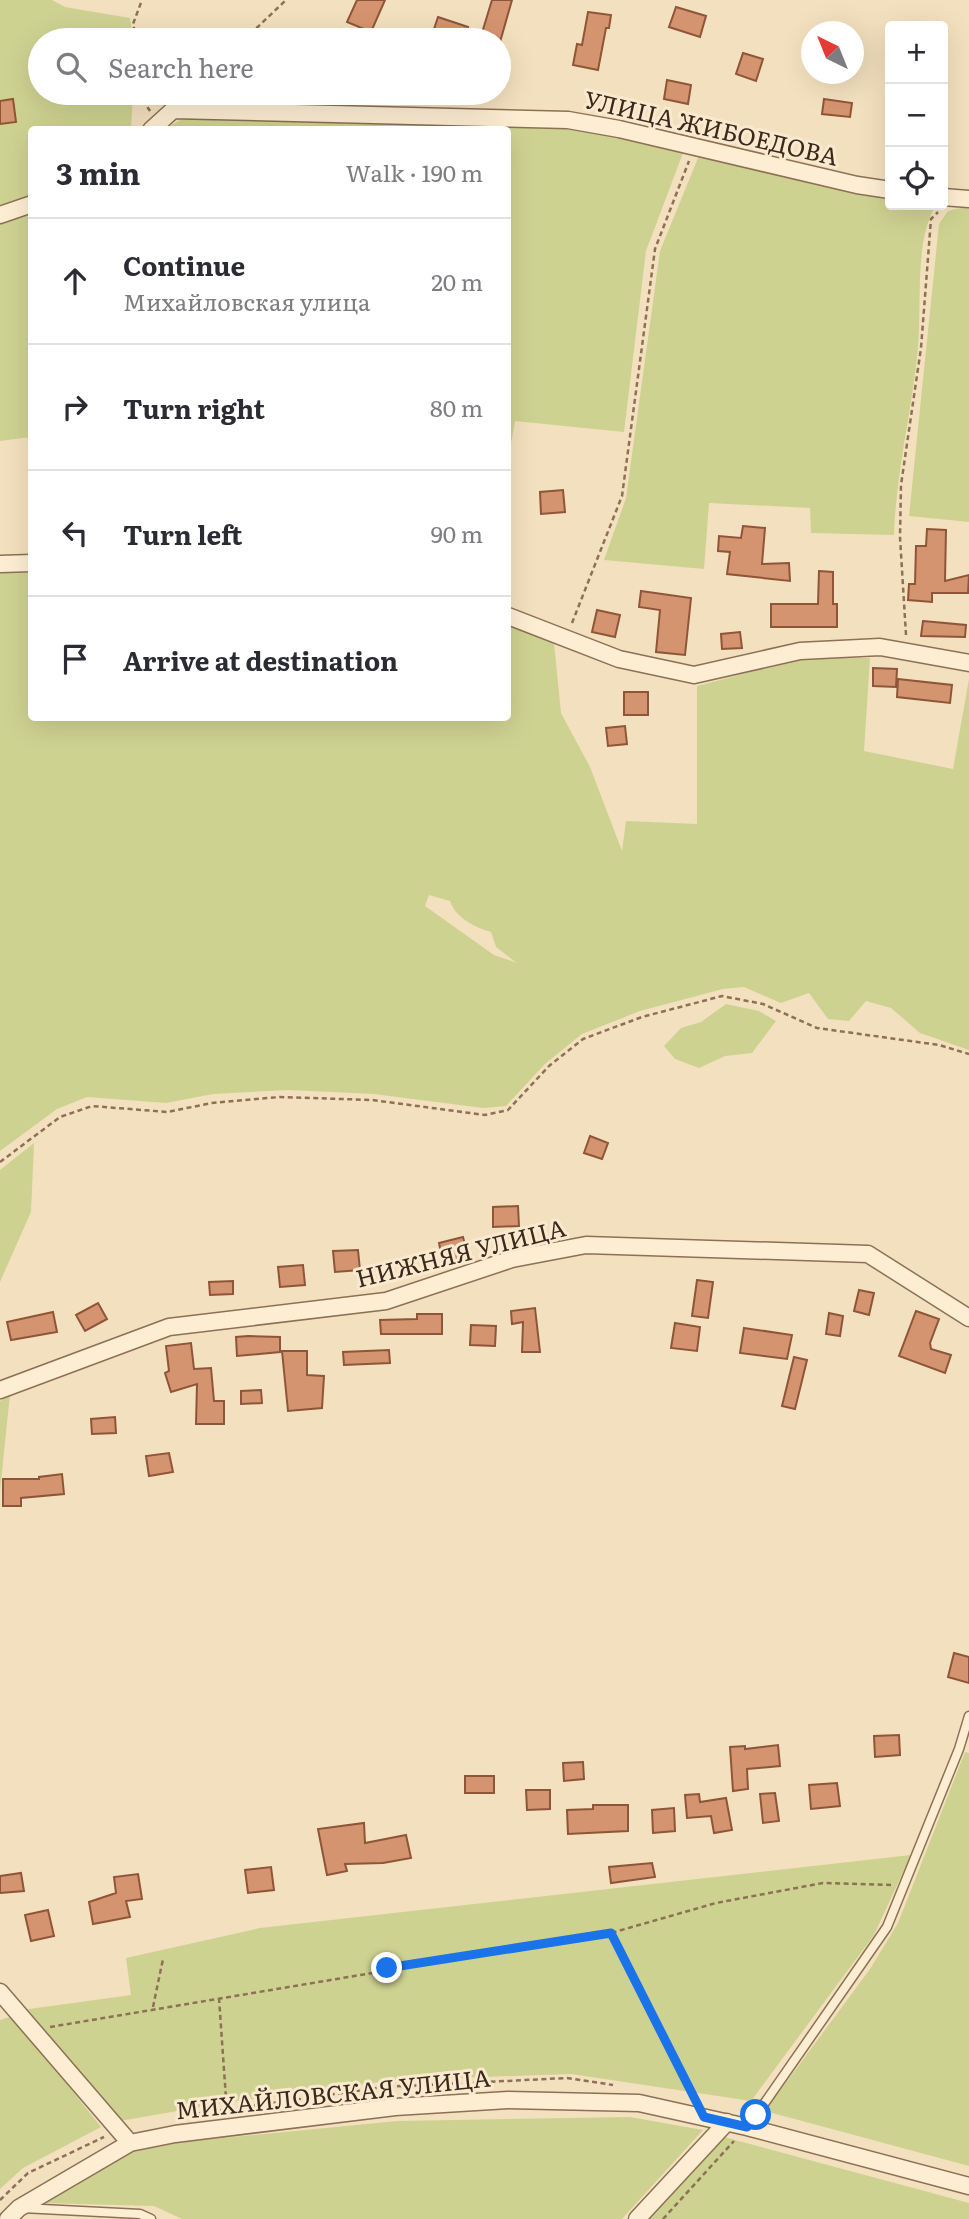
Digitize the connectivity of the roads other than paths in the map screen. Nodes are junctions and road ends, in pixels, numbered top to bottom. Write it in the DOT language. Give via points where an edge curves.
graph roads {
  1 [pos="155,126"];
  2 [pos="885,189"];
  3 [pos="948,198"];
  4 [pos="969,199"];
  5 [pos="28,206"];
  6 [pos="0,215"];
  7 [pos="28,563"];
  8 [pos="0,564"];
  9 [pos="511,617"];
  10 [pos="969,663"];
  11 [pos="969,1318"];
  12 [pos="0,1390"];
  13 [pos="969,1716"];
  14 [pos="0,1992"];
  15 [pos="727,2122"];
  16 [pos="747,2127"];
  17 [pos="130,2143"];
  18 [pos="969,2186"];
  19 [pos="13,2214"];
  20 [pos="151,2219"];
  21 [pos="637,2219"];
  1 -- 2 [label="street, УЛИЦА ЖИБОЕДОВА" via="173,110 568,120"];
  3 -- 4 [label="street"];
  5 -- 6 [label="street"];
  7 -- 8 [label="street"];
  9 -- 10 [label="street" via="619,659 694,675 800,651 880,647"];
  11 -- 12 [label="street, НИЖНЯЯ УЛИЦА" via="868,1254 586,1245 512,1259 386,1301 169,1327"];
  13 -- 16 [label="lane" via="887,1927"];
  14 -- 17 [label="street"];
  15 -- 16 [label="street, МИХАЙЛОВСКАЯ УЛИЦА"];
  15 -- 17 [label="street, МИХАЙЛОВСКАЯ УЛИЦА" via="639,2103 508,2100 395,2107"];
  15 -- 21 [label="street"];
  16 -- 18 [label="street, МИХАЙЛОВСКАЯ УЛИЦА"];
  17 -- 19 [label="street, МИХАЙЛОВСКАЯ УЛИЦА"];
  19 -- 20 [label="lane" via="140,2214"];
}
